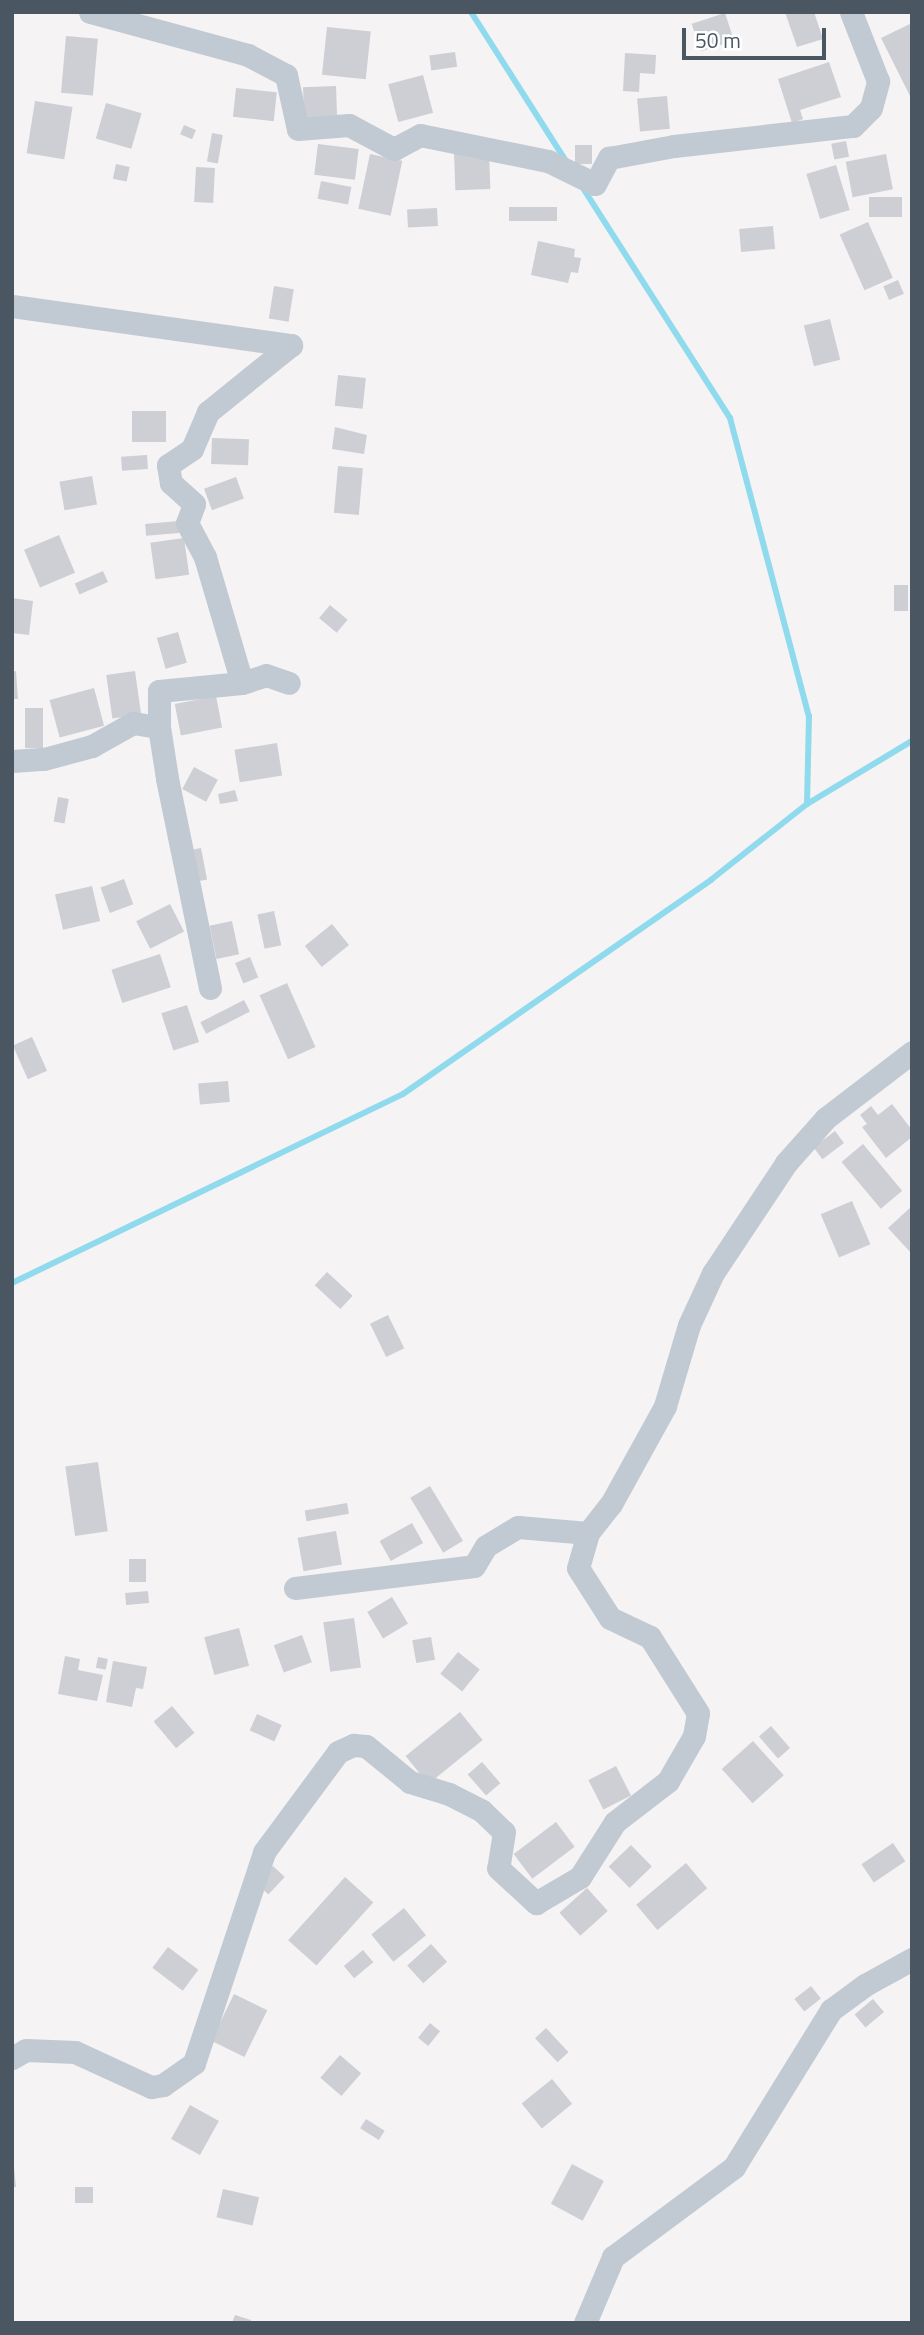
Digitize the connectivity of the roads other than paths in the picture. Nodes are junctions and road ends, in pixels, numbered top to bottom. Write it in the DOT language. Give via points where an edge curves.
graph roads {
  1 [pos="90,12"];
  2 [pos="851,12"];
  3 [pos="12,306"];
  4 [pos="243,683"];
  5 [pos="289,683"];
  6 [pos="159,727"];
  7 [pos="12,761"];
  8 [pos="210,988"];
  9 [pos="912,1052"];
  10 [pos="588,1533"];
  11 [pos="295,1588"];
  12 [pos="912,1959"];
  13 [pos="12,2058"];
  14 [pos="585,2323"];
  1 -- 2 [label="street" via="248,55 286,75 298,129 349,125 394,149 420,135 548,161 595,184 610,158 674,146 853,126 871,108 878,81"];
  3 -- 4 [label="street" via="290,345 208,412 192,449 168,465 171,483 194,504 187,523 205,557"];
  4 -- 5 [label="street" via="266,675"];
  4 -- 6 [label="street" via="159,691"];
  6 -- 7 [label="street" via="133,723 92,746 44,759"];
  6 -- 8 [label="street"];
  9 -- 10 [label="street" via="826,1118 786,1163 713,1273 689,1325 665,1406 611,1504"];
  10 -- 11 [label="street" via="517,1527 486,1546 474,1566"];
  10 -- 13 [label="street" via="578,1568 610,1618 650,1637 698,1713 694,1736 668,1781 615,1822 580,1877 536,1903 498,1868 504,1832 482,1811 410,1782 366,1746 353,1745 338,1752 264,1852 194,2063 163,2085 151,2087 75,2052 26,2050"];
  12 -- 14 [label="street" via="864,1985 831,2010 734,2167 613,2257"];
}
